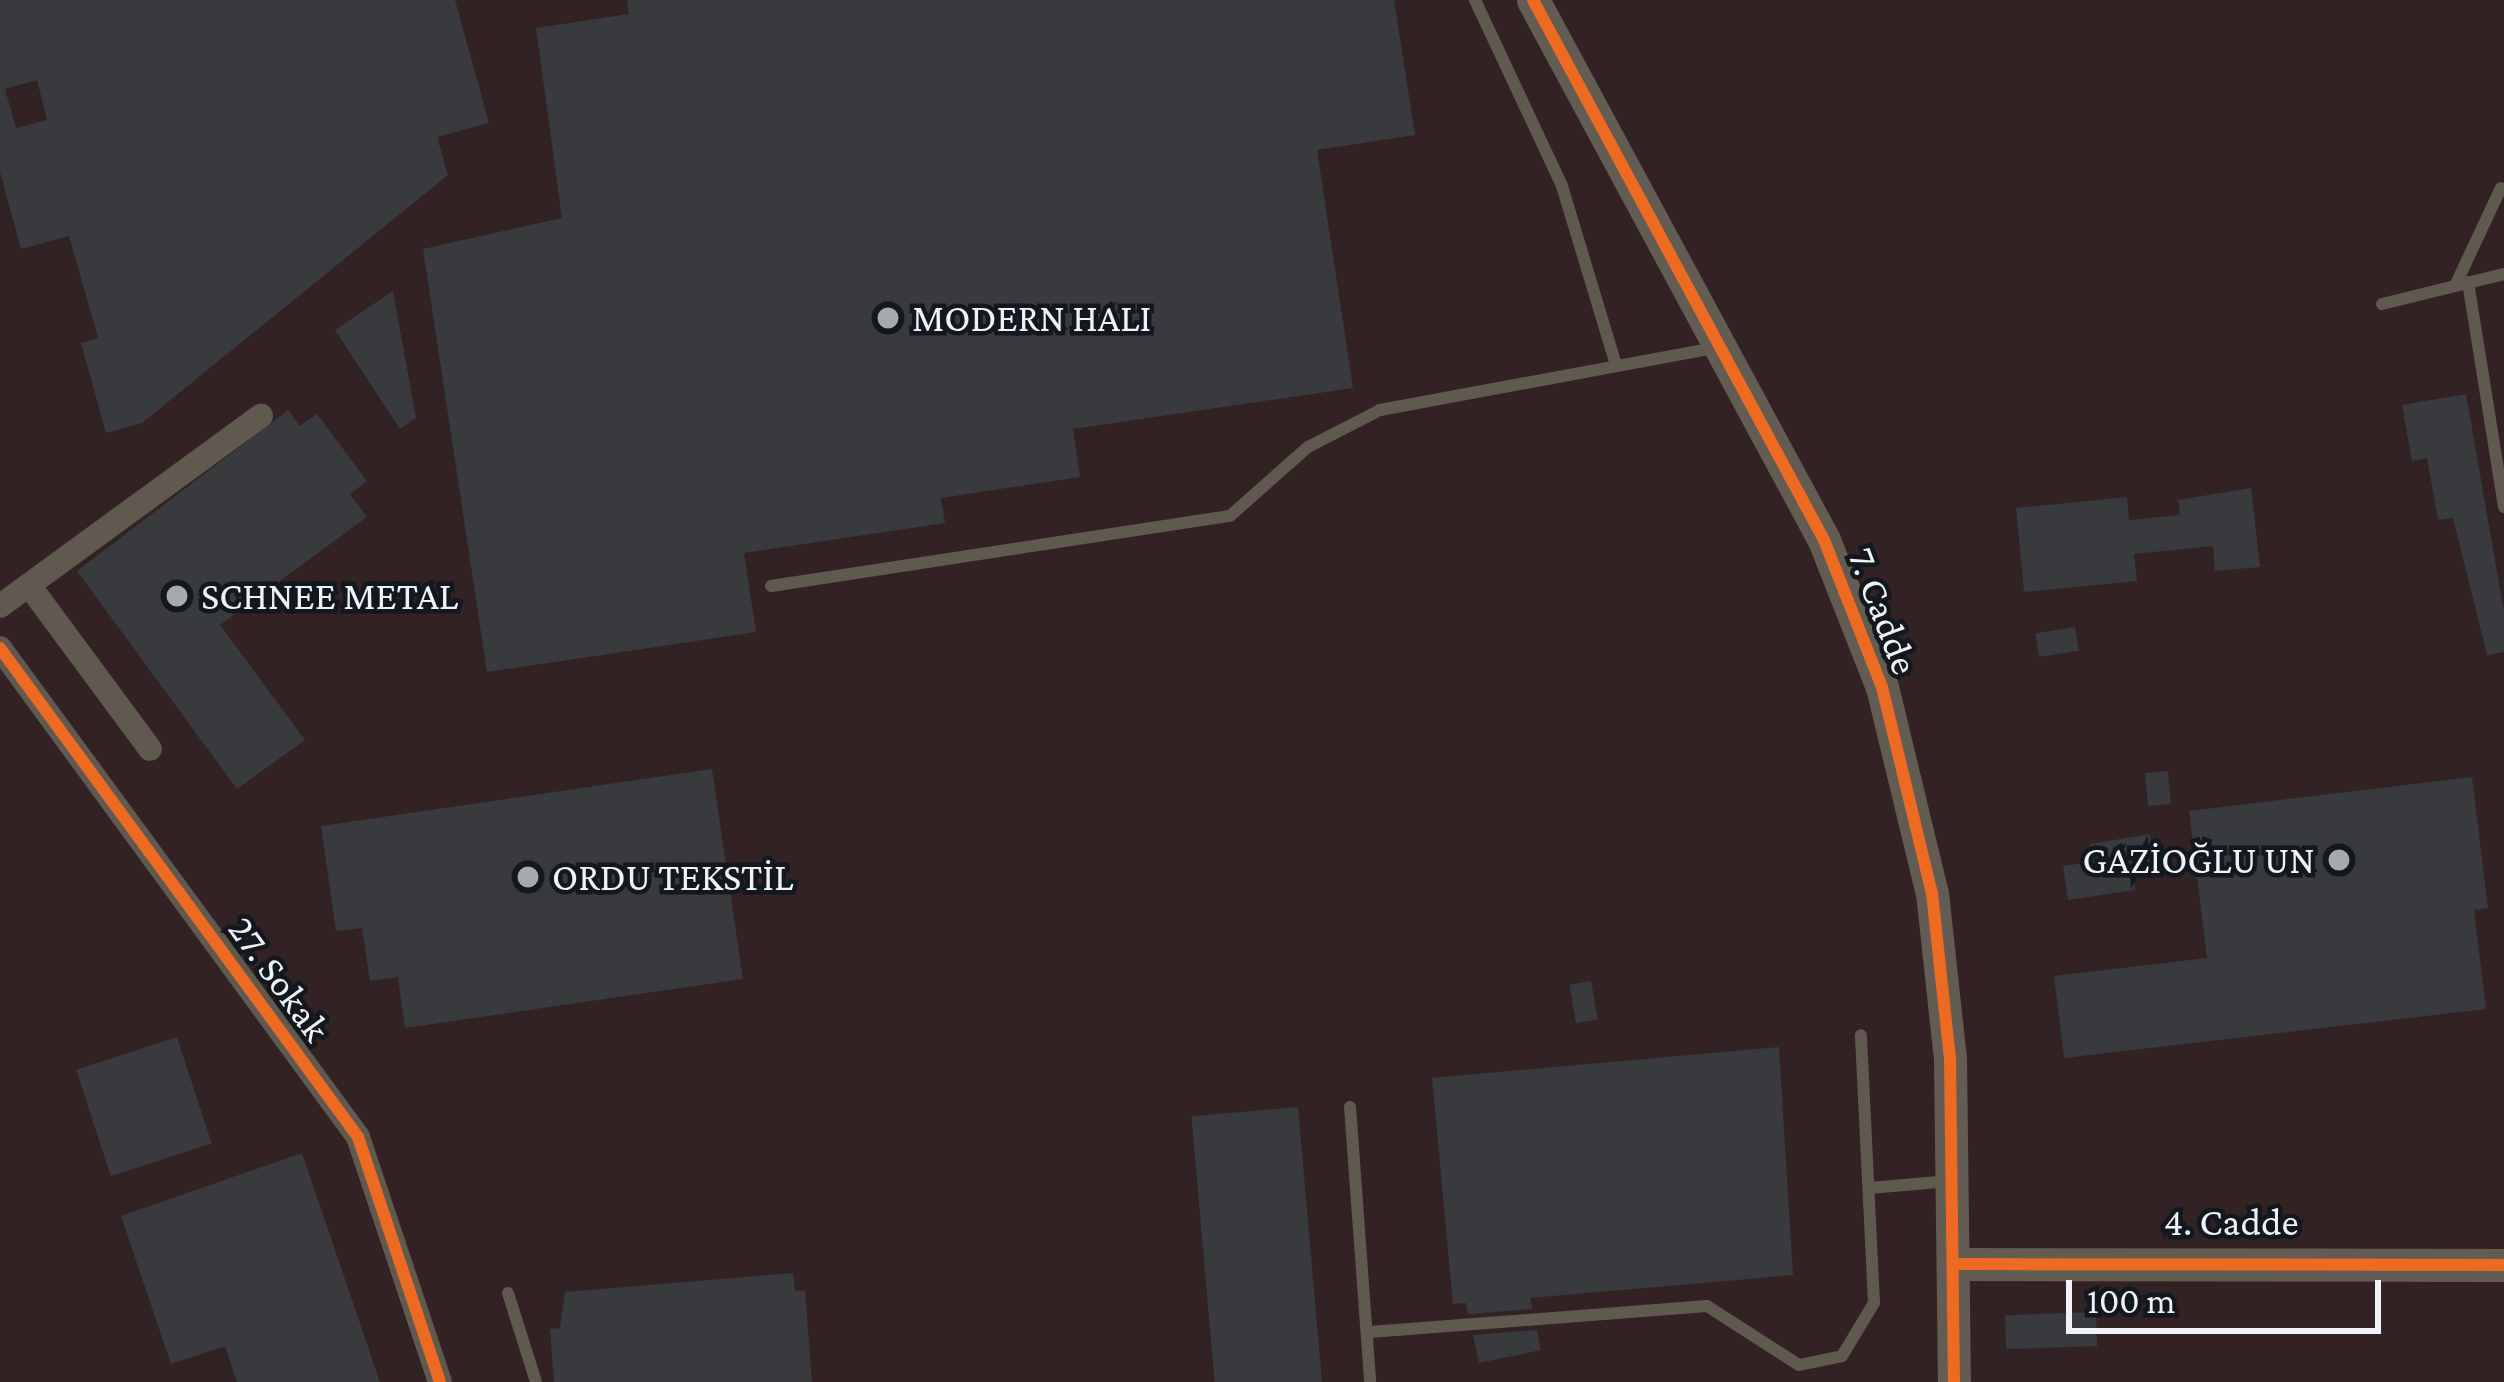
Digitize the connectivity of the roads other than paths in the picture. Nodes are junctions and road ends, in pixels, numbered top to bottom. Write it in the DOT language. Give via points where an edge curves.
graph roads {
  1 [pos="1475,0"];
  2 [pos="1533,0"];
  3 [pos="2501,188"];
  4 [pos="2504,274"];
  5 [pos="2462,284"];
  6 [pos="2382,304"];
  7 [pos="1723,347"];
  8 [pos="1616,362"];
  9 [pos="261,416"];
  10 [pos="2504,507"];
  11 [pos="771,586"];
  12 [pos="31,588"];
  13 [pos="0,606"];
  14 [pos="0,648"];
  15 [pos="149,749"];
  16 [pos="1861,1036"];
  17 [pos="1350,1107"];
  18 [pos="1955,1181"];
  19 [pos="1868,1188"];
  20 [pos="1958,1264"];
  21 [pos="2504,1265"];
  22 [pos="508,1294"];
  23 [pos="1370,1332"];
  24 [pos="440,1382"];
  25 [pos="536,1382"];
  26 [pos="1370,1382"];
  27 [pos="1954,1382"];
  1 -- 8 [label="lane" via="1562,186"];
  2 -- 7 [label="street, 7. Cadde"];
  3 -- 5 [label="lane"];
  4 -- 5 [label="lane"];
  5 -- 6 [label="lane"];
  5 -- 10 [label="lane"];
  7 -- 8 [label="lane"];
  7 -- 18 [label="street, 7. Cadde" via="1824,540 1882,687 1931,892"];
  8 -- 11 [label="lane" via="1346,423 1230,516"];
  9 -- 12 [label="street"];
  12 -- 13 [label="street"];
  12 -- 15 [label="street"];
  14 -- 24 [label="street, 27. Sokak" via="358,1137"];
  16 -- 19 [label="lane"];
  17 -- 23 [label="lane"];
  18 -- 19 [label="lane"];
  18 -- 20 [label="street, 7. Cadde"];
  19 -- 23 [label="lane" via="1874,1303 1842,1356 1799,1365 1707,1306"];
  20 -- 21 [label="street, 4. Cadde"];
  20 -- 27 [label="street, 7. Cadde"];
  22 -- 25 [label="lane"];
  23 -- 26 [label="lane"];
}
